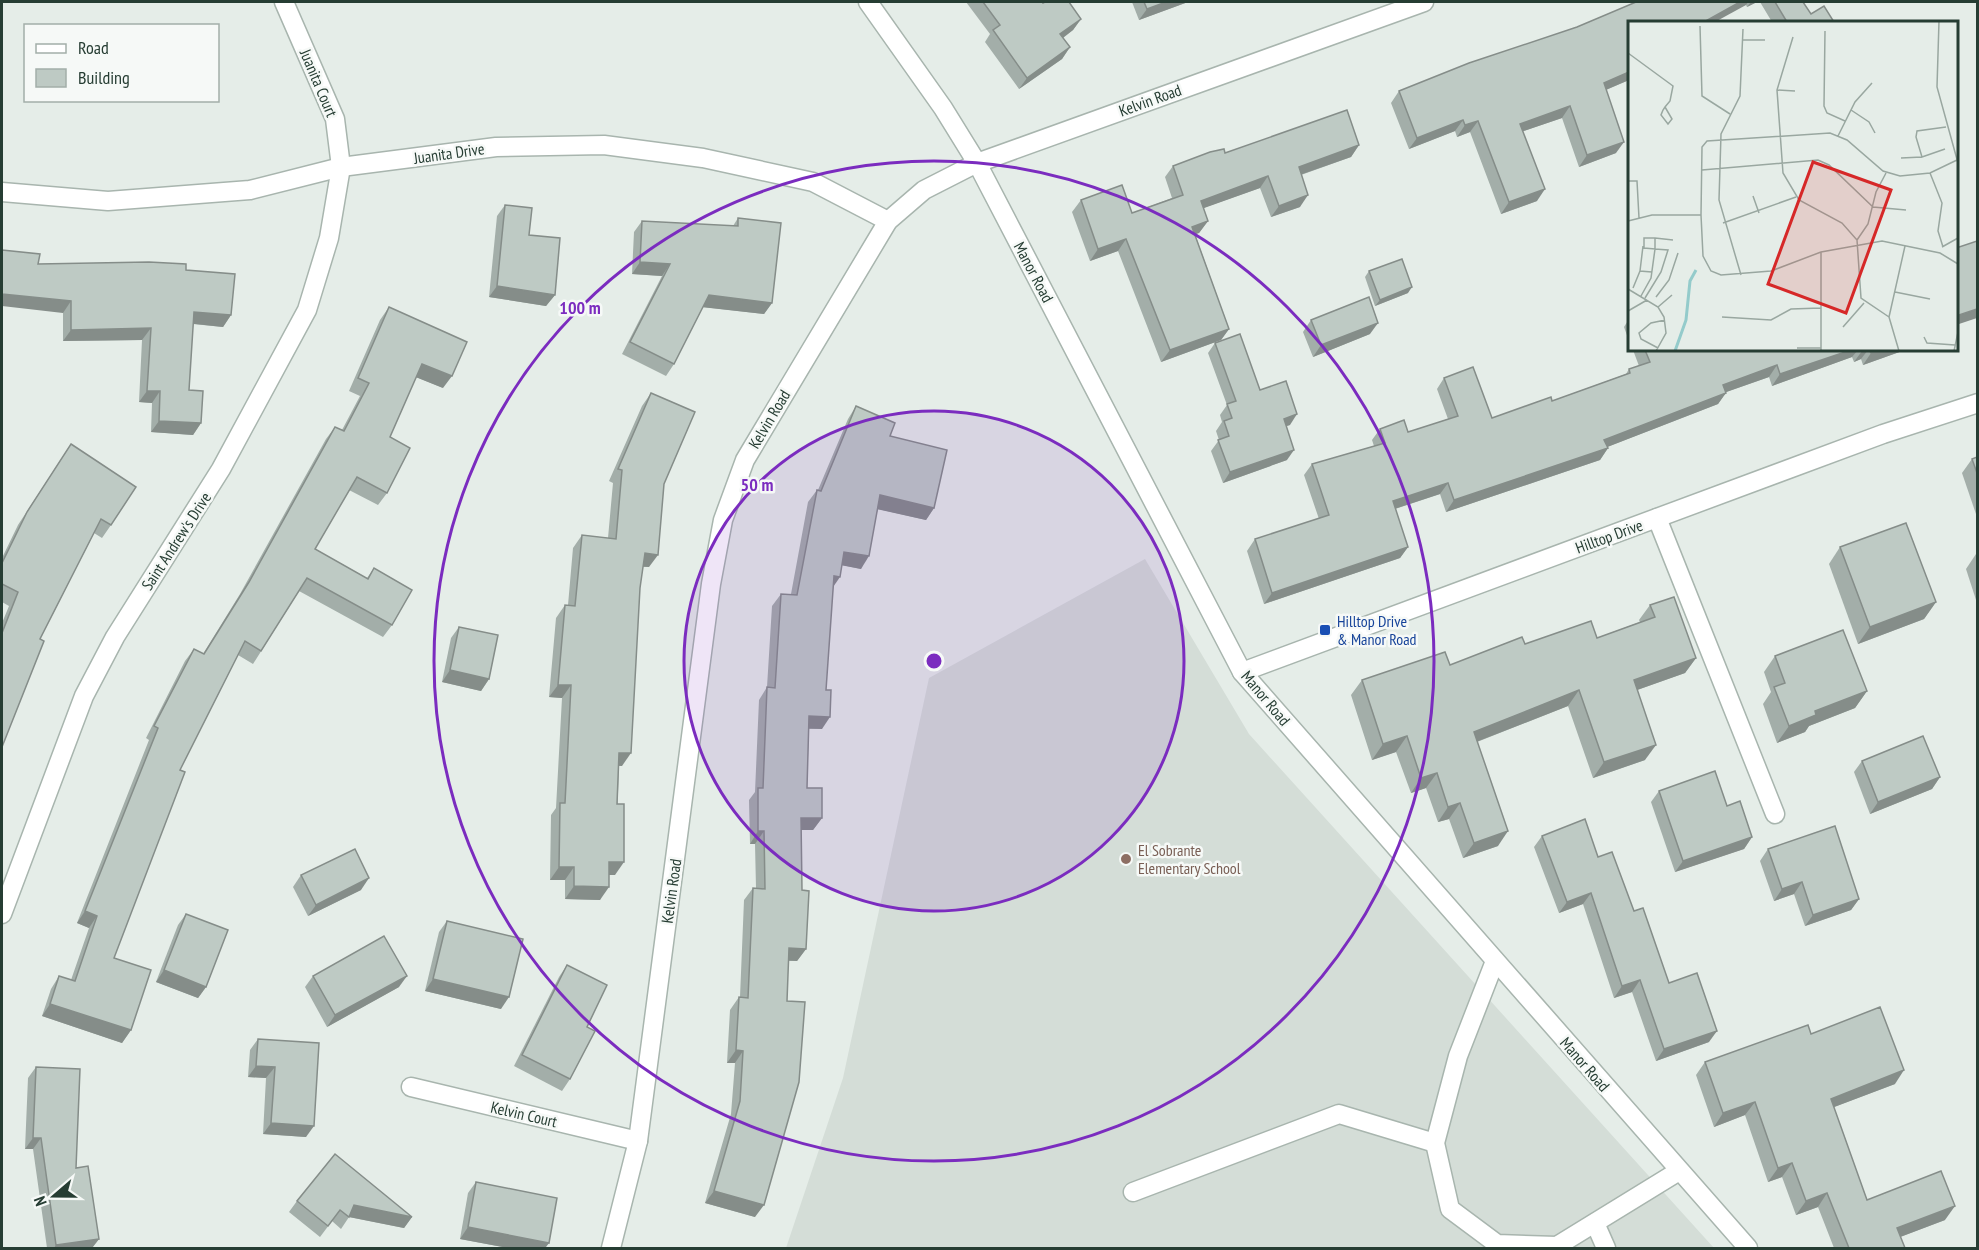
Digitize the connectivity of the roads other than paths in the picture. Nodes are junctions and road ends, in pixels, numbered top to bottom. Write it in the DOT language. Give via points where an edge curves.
graph roads {
  1 [pos="285,2"];
  2 [pos="868,2"];
  3 [pos="1424,2"];
  4 [pos="977,163"];
  5 [pos="341,167"];
  6 [pos="2,192"];
  7 [pos="888,221"];
  8 [pos="1977,404"];
  9 [pos="1657,518"];
  10 [pos="1242,672"];
  11 [pos="1775,814"];
  12 [pos="2,914"];
  13 [pos="1495,961"];
  14 [pos="411,1087"];
  15 [pos="638,1141"];
  16 [pos="1435,1143"];
  17 [pos="1679,1171"];
  18 [pos="1133,1192"];
  19 [pos="1595,1223"];
  20 [pos="611,1248"];
  21 [pos="1606,1248"];
  22 [pos="1748,1248"];
  1 -- 5 [label="street, Juanita Court" via="335,118"];
  2 -- 4 [label="street, Manor Road" via="944,108"];
  3 -- 4 [label="street, Kelvin Road"];
  4 -- 7 [label="street, Kelvin Road" via="924,190"];
  4 -- 10 [label="street, Manor Road"];
  5 -- 6 [label="street, Juanita Drive" via="250,190 108,201"];
  5 -- 7 [label="street, Juanita Drive" via="496,147 604,145 703,158 813,183"];
  5 -- 12 [label="street, Saint Andrew's Drive" via="329,238 307,310 221,470 115,637 84,696"];
  7 -- 15 [label="street, Kelvin Road" via="745,460 723,520 711,584"];
  8 -- 9 [label="street, Hilltop Drive"];
  9 -- 10 [label="street, Hilltop Drive"];
  9 -- 11 [label="street"];
  10 -- 13 [label="street, Manor Road"];
  13 -- 16 [label="street" via="1458,1056"];
  13 -- 17 [label="street, Manor Road"];
  14 -- 15 [label="street, Kelvin Court"];
  15 -- 20 [label="street, Kelvin Road"];
  16 -- 18 [label="street" via="1339,1114"];
  16 -- 19 [label="street" via="1450,1209 1497,1244 1557,1246"];
  17 -- 19 [label="street"];
  17 -- 22 [label="street, Manor Road"];
  19 -- 21 [label="street"];
}
